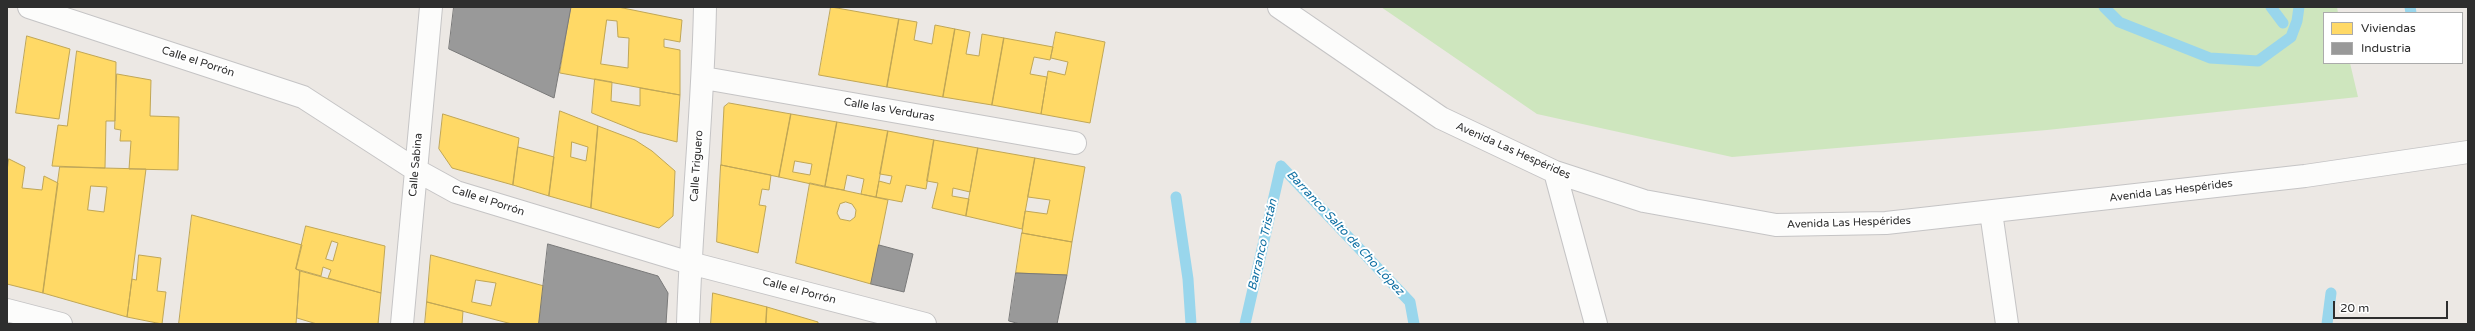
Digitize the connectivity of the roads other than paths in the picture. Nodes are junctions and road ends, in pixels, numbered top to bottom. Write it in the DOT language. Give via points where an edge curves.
graph roads {
  1 [pos="431,7"];
  2 [pos="705,7"];
  3 [pos="1279,7"];
  4 [pos="35,8"];
  5 [pos="704,78"];
  6 [pos="1075,142"];
  7 [pos="2468,152"];
  8 [pos="416,170"];
  9 [pos="1554,172"];
  10 [pos="1991,212"];
  11 [pos="690,263"];
  12 [pos="7,310"];
  13 [pos="61,324"];
  14 [pos="402,324"];
  15 [pos="688,324"];
  16 [pos="925,324"];
  17 [pos="1596,324"];
  18 [pos="2007,324"];
  1 -- 8 [label="street, Calle Sabina"];
  2 -- 5 [label="street, Calle Triguero"];
  3 -- 9 [label="street, Avenida Las Hespérides" via="1442,118"];
  4 -- 8 [label="street, Calle el Porrón" via="303,97"];
  5 -- 6 [label="street, Calle las Verduras"];
  5 -- 11 [label="street, Calle Triguero"];
  7 -- 10 [label="street, Avenida Las Hespérides" via="2305,176"];
  8 -- 11 [label="street, Calle el Porrón" via="456,192"];
  8 -- 14 [label="street, Calle Sabina"];
  9 -- 10 [label="street, Avenida Las Hespérides" via="1644,201 1776,225 1886,223"];
  9 -- 17 [label="street"];
  10 -- 18 [label="street"];
  11 -- 15 [label="street, Calle Triguero"];
  11 -- 16 [label="street, Calle el Porrón"];
  12 -- 13 [label="street"];
}
